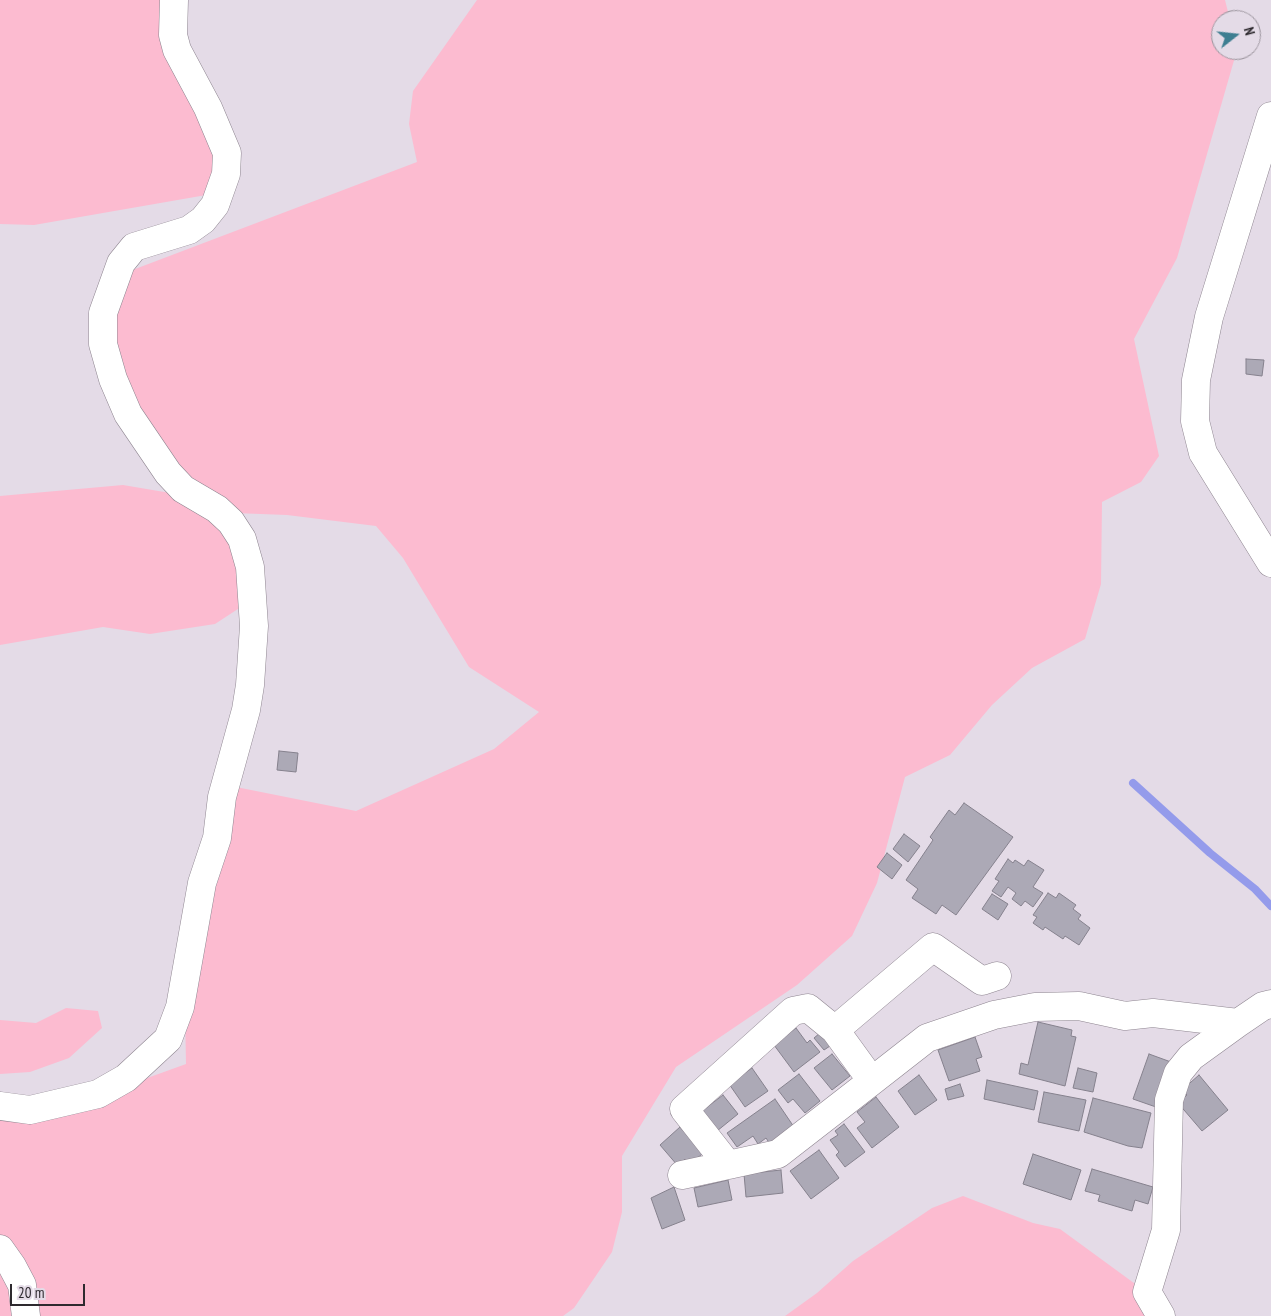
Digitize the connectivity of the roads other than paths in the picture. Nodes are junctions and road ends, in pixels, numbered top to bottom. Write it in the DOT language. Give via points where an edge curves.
graph roads {
  1 [pos="174,0"];
  2 [pos="1271,116"];
  3 [pos="1271,563"];
  4 [pos="997,976"];
  5 [pos="1271,1004"];
  6 [pos="1238,1023"];
  7 [pos="834,1030"];
  8 [pos="872,1081"];
  9 [pos="0,1106"];
  10 [pos="728,1165"];
  11 [pos="682,1175"];
  12 [pos="0,1249"];
  13 [pos="26,1316"];
  14 [pos="1161,1316"];
  1 -- 9 [label="street" via="173,35 177,50 208,108 227,153 226,174 215,205 203,220 189,230 134,247 121,264 103,313 103,344 128,414 168,473 183,490 217,509 242,539 250,567 254,626 247,702 222,797 216,838 202,883 180,1006 168,1039 126,1078 98,1094 30,1110"];
  2 -- 3 [label="street" via="1209,317 1196,380 1195,421 1203,453"];
  4 -- 7 [label="street" via="982,981 933,947"];
  5 -- 6 [label="street"];
  6 -- 8 [label="street" via="1154,1013 1125,1016 1079,1006 1035,1008 994,1015 927,1038"];
  6 -- 14 [label="street" via="1191,1057 1178,1072 1169,1100 1166,1230 1147,1292"];
  7 -- 8 [label="street"];
  7 -- 10 [label="street" via="808,1008 793,1011 684,1109"];
  8 -- 10 [label="street" via="778,1154"];
  10 -- 11 [label="street"];
  12 -- 13 [label="street" via="22,1285"];
}
